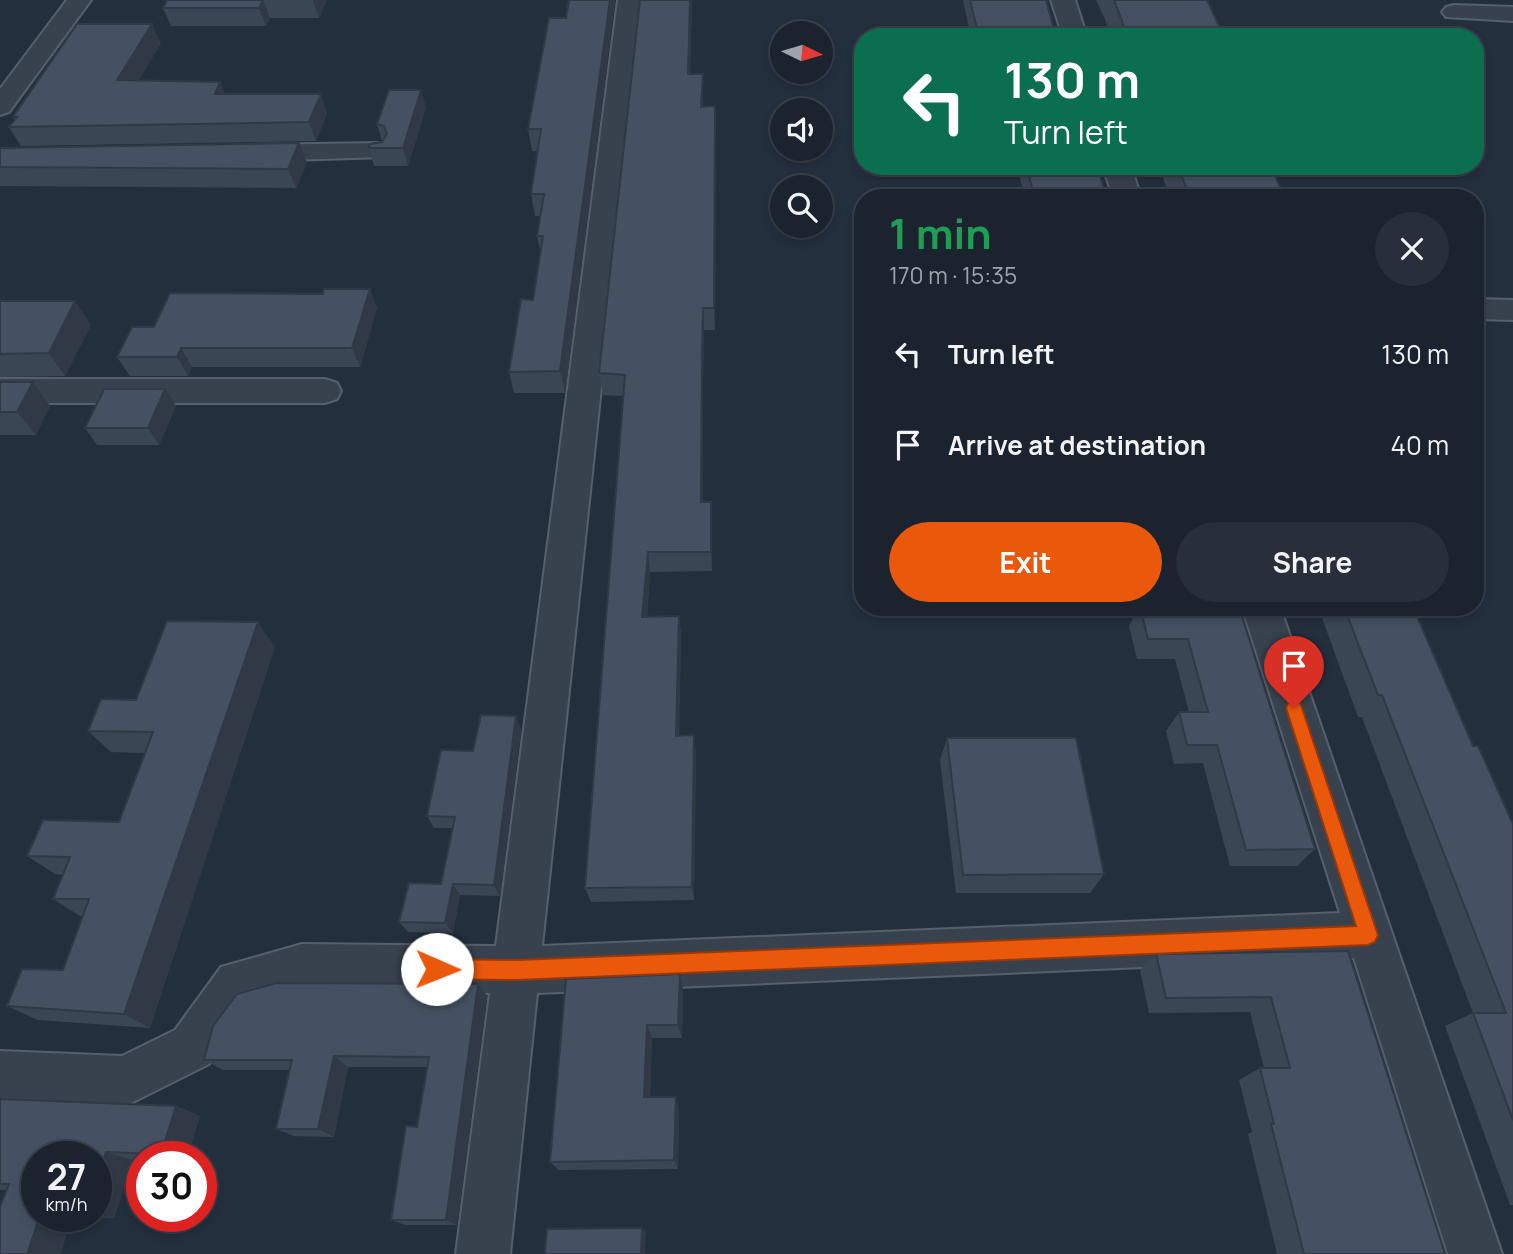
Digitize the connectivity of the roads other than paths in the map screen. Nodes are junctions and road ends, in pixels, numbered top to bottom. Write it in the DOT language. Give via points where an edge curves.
graph roads {
  1 [pos="79,0"];
  2 [pos="630,0"];
  3 [pos="1063,0"];
  4 [pos="1455,14"];
  5 [pos="1513,14"];
  6 [pos="1072,28"];
  7 [pos="0,107"];
  8 [pos="377,151"];
  9 [pos="223,153"];
  10 [pos="1484,309"];
  11 [pos="1513,310"];
  12 [pos="0,391"];
  13 [pos="325,391"];
  14 [pos="1264,616"];
  15 [pos="1368,935"];
  16 [pos="518,970"];
  17 [pos="0,1076"];
  18 [pos="483,1254"];
  19 [pos="1475,1254"];
  1 -- 7 [label="street"];
  2 -- 16 [label="street"];
  3 -- 6 [label="street"];
  4 -- 5 [label="street"];
  8 -- 9 [label="street"];
  10 -- 11 [label="street"];
  12 -- 13 [label="street"];
  14 -- 15 [label="street"];
  15 -- 16 [label="street"];
  15 -- 19 [label="street"];
  16 -- 17 [label="street" via="302,967 238,984 192,1047 125,1081"];
  16 -- 18 [label="street"];
}
